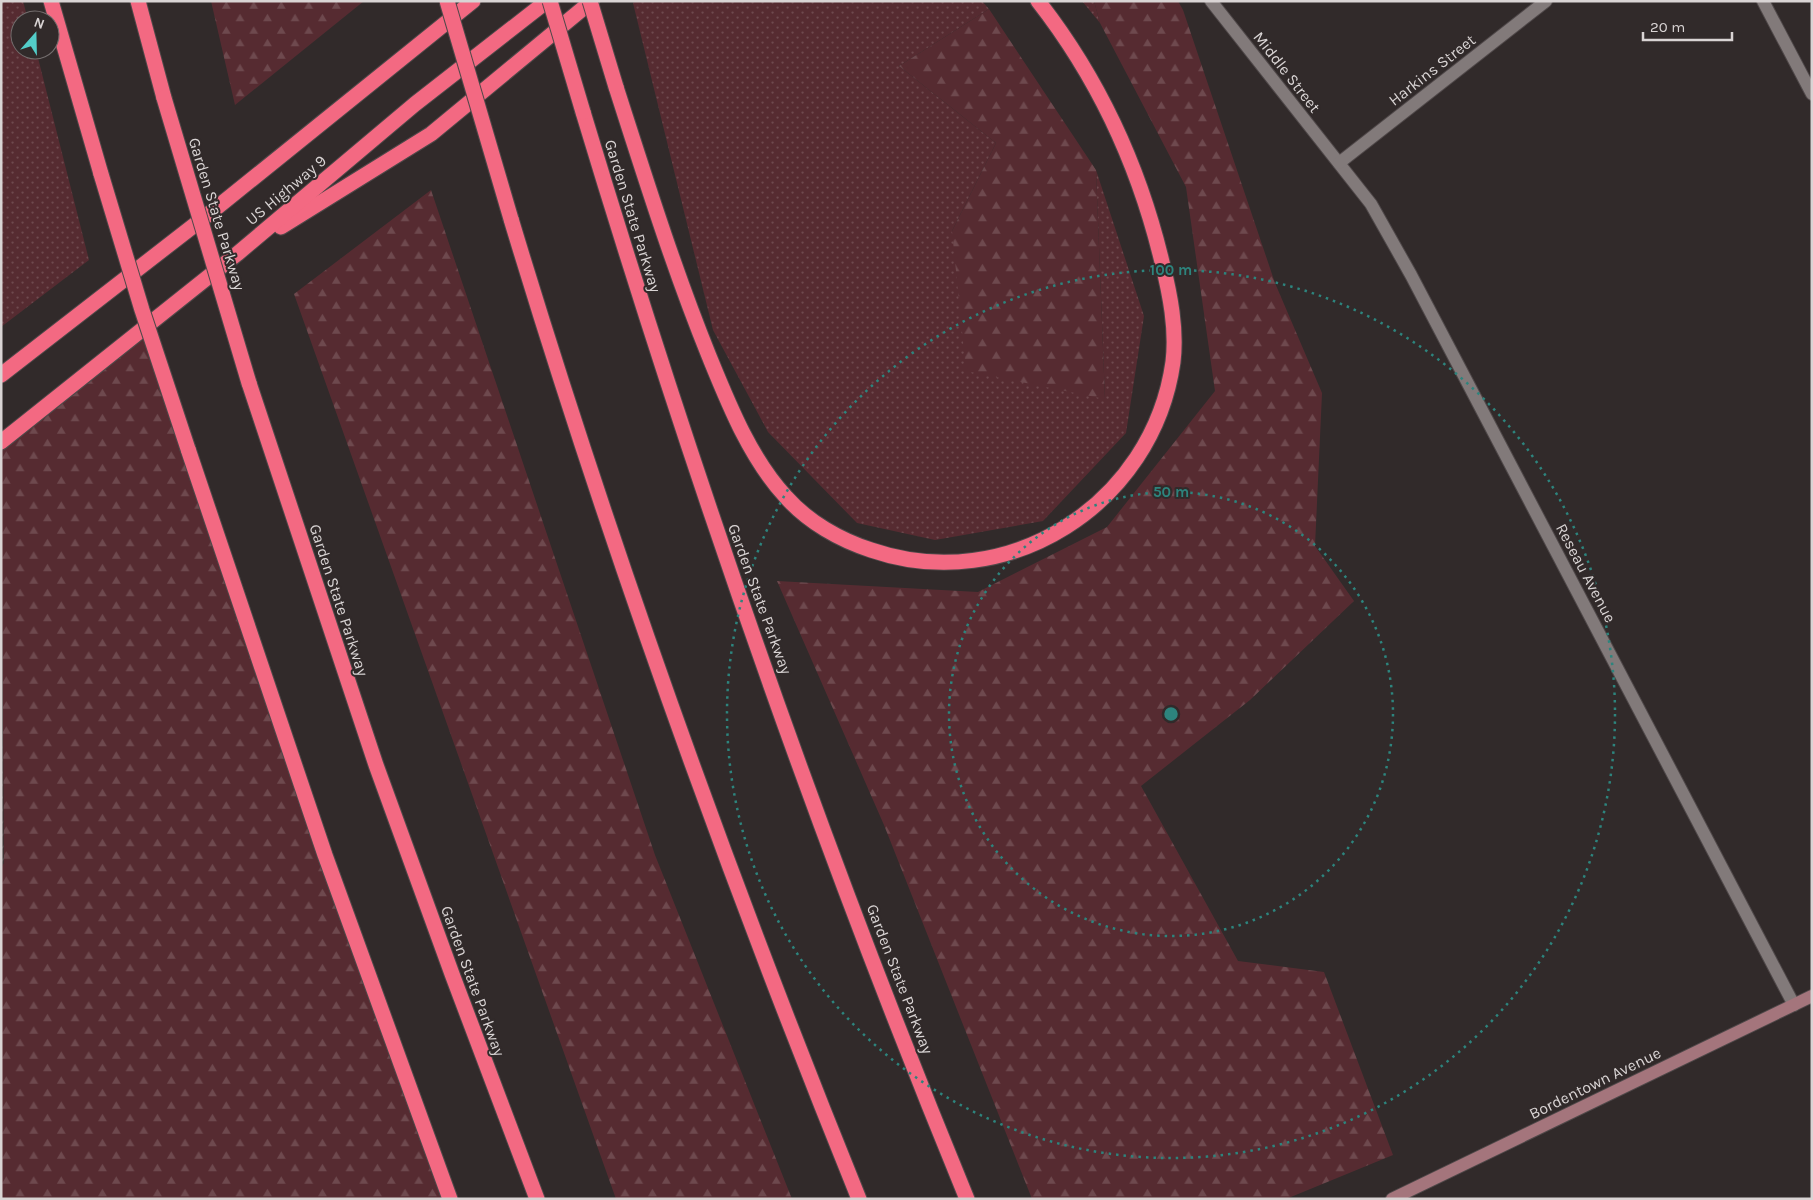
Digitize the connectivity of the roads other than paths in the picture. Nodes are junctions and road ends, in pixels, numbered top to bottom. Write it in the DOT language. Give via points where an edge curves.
graph roads {
  1 [pos="51,1"];
  2 [pos="138,1"];
  3 [pos="446,1"];
  4 [pos="474,1"];
  5 [pos="548,1"];
  6 [pos="591,1"];
  7 [pos="1038,1"];
  8 [pos="1210,1"];
  9 [pos="1546,1"];
  10 [pos="1763,1"];
  11 [pos="1812,94"];
  12 [pos="1339,163"];
  13 [pos="237,254"];
  14 [pos="1,375"];
  15 [pos="1,442"];
  16 [pos="1812,996"];
  17 [pos="1794,1005"];
  18 [pos="450,1199"];
  19 [pos="537,1199"];
  20 [pos="860,1199"];
  21 [pos="967,1199"];
  22 [pos="1392,1199"];
  1 -- 18 [label="highway, bridge" via="142,310 325,854"];
  2 -- 19 [label="highway, Garden State Parkway, bridge" via="250,383 376,765"];
  3 -- 20 [label="highway, bridge" via="538,307 672,703 746,910"];
  4 -- 14 [label="highway, US Highway 9" via="218,207"];
  5 -- 13 [label="highway, US Highway 9" via="415,104"];
  5 -- 21 [label="highway, Garden State Parkway, bridge" via="650,330 744,609 862,929"];
  6 -- 7 [label="highway, bridge" via="680,284 741,430 770,479 810,519 860,546 887,556 943,563 999,557 1051,537 1097,504 1117,483 1149,438 1169,383 1174,328 1165,273 1133,163 1087,72"];
  6 -- 13 [label="highway" via="431,134"];
  8 -- 12 [label="street, Middle Street"];
  9 -- 12 [label="street, Harkins Street"];
  10 -- 11 [label="street"];
  12 -- 17 [label="street, Reseau Avenue" via="1371,204 1411,275"];
  13 -- 15 [label="highway, US Highway 9"];
  16 -- 17 [label="street, Bordentown Avenue"];
  17 -- 22 [label="street, Bordentown Avenue"];
}
